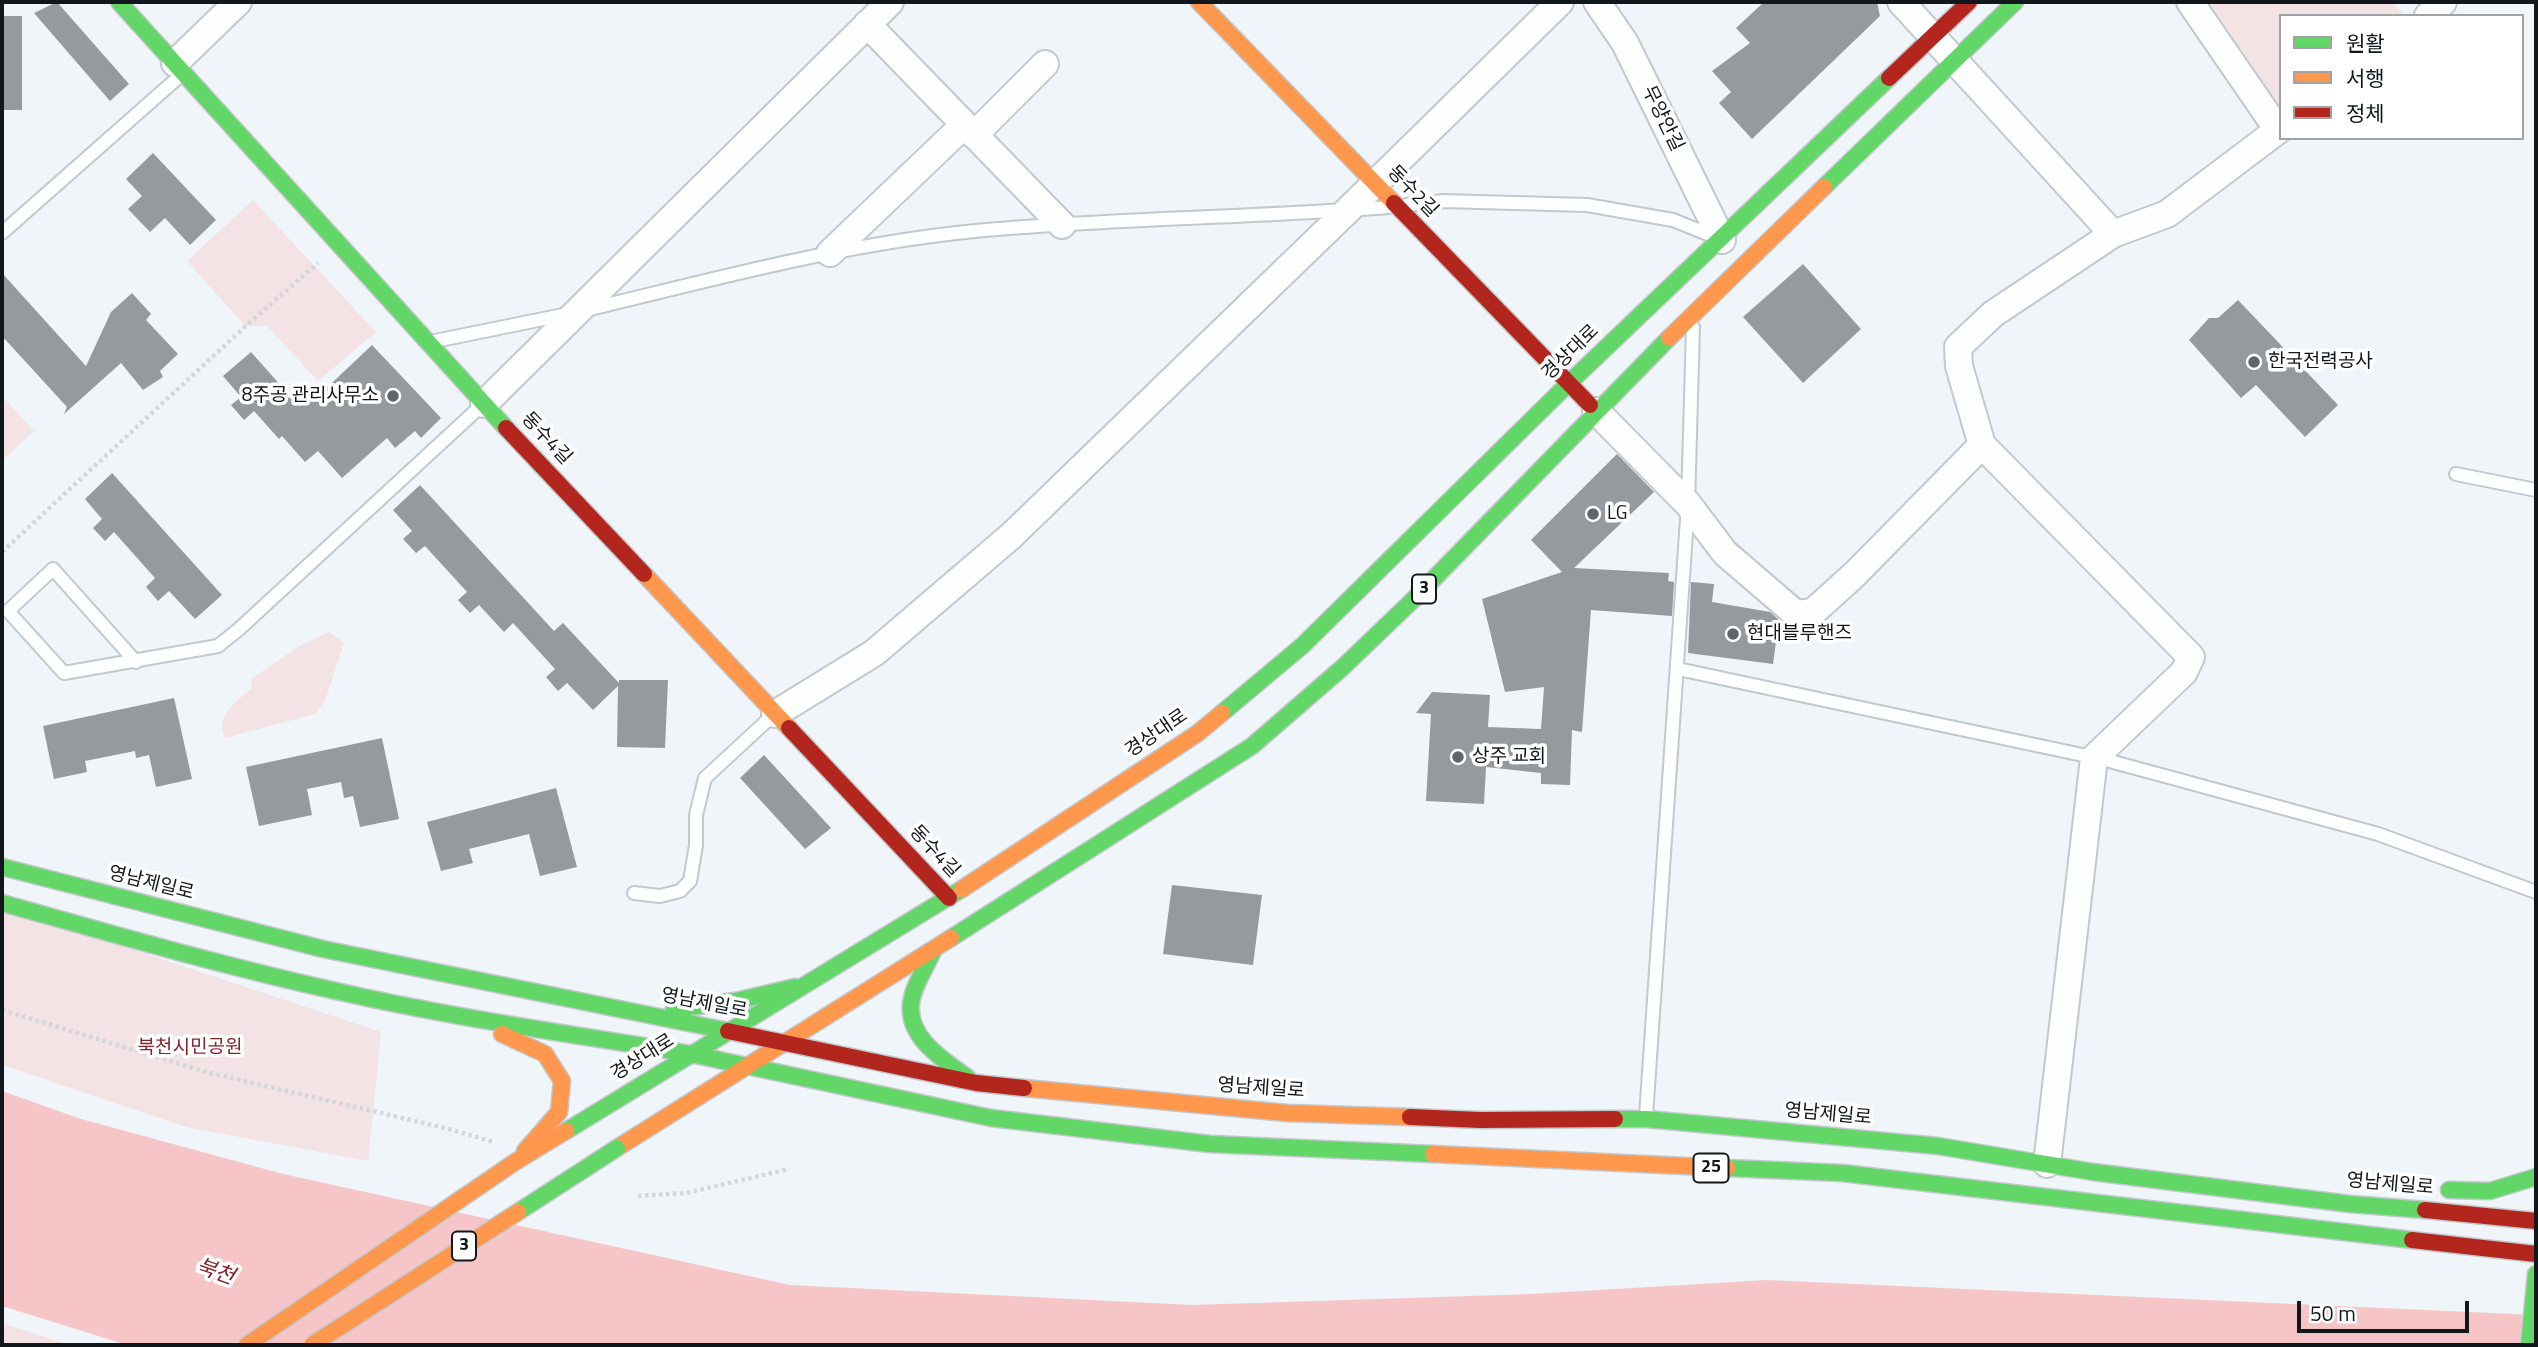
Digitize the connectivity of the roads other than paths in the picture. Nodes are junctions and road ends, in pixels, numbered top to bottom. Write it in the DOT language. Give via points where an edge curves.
graph roads {
  1 [pos="119,2"];
  2 [pos="238,2"];
  3 [pos="890,2"];
  4 [pos="1199,2"];
  5 [pos="1560,2"];
  6 [pos="1597,2"];
  7 [pos="1900,2"];
  8 [pos="1969,2"];
  9 [pos="2015,2"];
  10 [pos="2189,2"];
  11 [pos="2443,2"];
  12 [pos="2430,14"];
  13 [pos="867,24"];
  14 [pos="1934,37"];
  15 [pos="1956,60"];
  16 [pos="1045,64"];
  17 [pos="179,68"];
  18 [pos="2279,129"];
  19 [pos="969,130"];
  20 [pos="1374,184"];
  21 [pos="1396,206"];
  22 [pos="1349,210"];
  23 [pos="1062,225"];
  24 [pos="2,233"];
  25 [pos="2113,233"];
  26 [pos="1722,240"];
  27 [pos="831,253"];
  28 [pos="576,312"];
  29 [pos="1693,314"];
  30 [pos="428,343"];
  31 [pos="1569,383"];
  32 [pos="484,404"];
  33 [pos="1596,411"];
  34 [pos="1982,445"];
  35 [pos="2456,474"];
  36 [pos="2536,490"];
  37 [pos="1688,505"];
  38 [pos="136,662"];
  39 [pos="1678,669"];
  40 [pos="775,714"];
  41 [pos="2094,758"];
  42 [pos="2,867"];
  43 [pos="634,892"];
  44 [pos="2536,892"];
  45 [pos="949,898"];
  46 [pos="2,902"];
  47 [pos="934,949"];
  48 [pos="803,985"];
  49 [pos="634,1012"];
  50 [pos="463,1016"];
  51 [pos="728,1031"];
  52 [pos="785,1041"];
  53 [pos="691,1054"];
  54 [pos="745,1066"];
  55 [pos="976,1083"];
  56 [pos="1646,1119"];
  57 [pos="515,1162"];
  58 [pos="2047,1164"];
  59 [pos="2536,1177"];
  60 [pos="2403,1208"];
  61 [pos="2536,1222"];
  62 [pos="2536,1254"];
  63 [pos="2536,1277"];
  64 [pos="247,1345"];
  65 [pos="312,1345"];
  66 [pos="2529,1345"];
  1 -- 17 [label="main road, 동수4길"];
  2 -- 17 [label="street"];
  3 -- 13 [label="street"];
  4 -- 20 [label="main road, 동수2길"];
  5 -- 20 [label="street"];
  6 -- 26 [label="street, 무양안길" via="1625,43"];
  7 -- 14 [label="street"];
  8 -- 14 [label="main road, 경상대로 / 3"];
  9 -- 15 [label="main road, 3"];
  10 -- 18 [label="street"];
  11 -- 12 [label="street"];
  13 -- 19 [label="street"];
  13 -- 28 [label="street"];
  14 -- 15 [label="street"];
  14 -- 26 [label="main road, 경상대로 / 3"];
  15 -- 25 [label="street"];
  15 -- 29 [label="main road, 3"];
  16 -- 19 [label="street"];
  17 -- 24 [label="lane" via="169,88"];
  17 -- 30 [label="main road, 동수4길"];
  18 -- 25 [label="street" via="2167,214"];
  19 -- 23 [label="street"];
  19 -- 27 [label="street"];
  20 -- 21 [label="main road, 동수2길"];
  20 -- 22 [label="street"];
  21 -- 22 [label="lane"];
  21 -- 26 [label="lane" via="1443,201 1587,205 1673,220"];
  21 -- 31 [label="main road, 동수2길"];
  22 -- 23 [label="lane"];
  22 -- 40 [label="street" via="1011,536 874,653"];
  23 -- 27 [label="lane" via="974,231"];
  25 -- 34 [label="street" via="1993,314 1958,347 1959,366"];
  26 -- 31 [label="main road, 경상대로 / 3"];
  27 -- 28 [label="lane"];
  28 -- 30 [label="lane"];
  28 -- 32 [label="street"];
  29 -- 33 [label="main road, 3"];
  29 -- 37 [label="lane"];
  30 -- 32 [label="main road, 동수4길"];
  31 -- 33 [label="main road, 동수2길"];
  31 -- 45 [label="main road, 경상대로 / 3" via="1302,646 1198,733"];
  32 -- 38 [label="lane" via="218,646"];
  32 -- 40 [label="main road, 동수4길"];
  33 -- 37 [label="street"];
  33 -- 47 [label="main road, 3" via="1406,607 1252,746"];
  34 -- 37 [label="street" via="1813,612 1796,614 1726,553"];
  34 -- 41 [label="street" via="2192,657 2184,672"];
  35 -- 36 [label="lane"];
  37 -- 39 [label="lane"];
  38 -- 38 [label="lane" via="64,673 8,611 53,569"];
  39 -- 41 [label="lane"];
  39 -- 56 [label="lane"];
  40 -- 43 [label="lane" via="705,778 696,815 690,881 680,891 660,896"];
  40 -- 45 [label="main road, 동수4길"];
  41 -- 44 [label="lane" via="2378,834"];
  41 -- 58 [label="street"];
  42 -- 49 [label="main road, 영남제일로" via="323,949"];
  45 -- 48 [label="main road, 경상대로 / 3"];
  46 -- 50 [label="main road" via="232,966"];
  47 -- 52 [label="main road, 3"];
  47 -- 55 [label="main road" via="911,1003 912,1024 927,1044"];
  48 -- 49 [label="main road" via="736,1001"];
  48 -- 51 [label="main road, 경상대로 / 3"];
  49 -- 51 [label="main road, 영남제일로"];
  50 -- 53 [label="main road"];
  50 -- 57 [label="main road" via="545,1054 562,1081 559,1112"];
  51 -- 52 [label="main road, 영남제일로"];
  51 -- 53 [label="main road, 경상대로 / 3"];
  52 -- 54 [label="main road, 3"];
  52 -- 55 [label="main road, 영남제일로"];
  53 -- 54 [label="main road"];
  53 -- 57 [label="main road, 경상대로 / 3"];
  54 -- 62 [label="main road, 25" via="991,1118 1210,1144 1842,1173"];
  54 -- 65 [label="main road, 3, bridge"];
  55 -- 56 [label="main road, 영남제일로" via="1287,1113 1480,1120"];
  56 -- 58 [label="main road, 영남제일로" via="1938,1146"];
  57 -- 64 [label="main road, 경상대로 / 3"];
  58 -- 60 [label="main road, 영남제일로"];
  59 -- 60 [label="main road" via="2490,1191 2430,1192"];
  60 -- 61 [label="main road, 영남제일로"];
  63 -- 66 [label="main road"];
}
